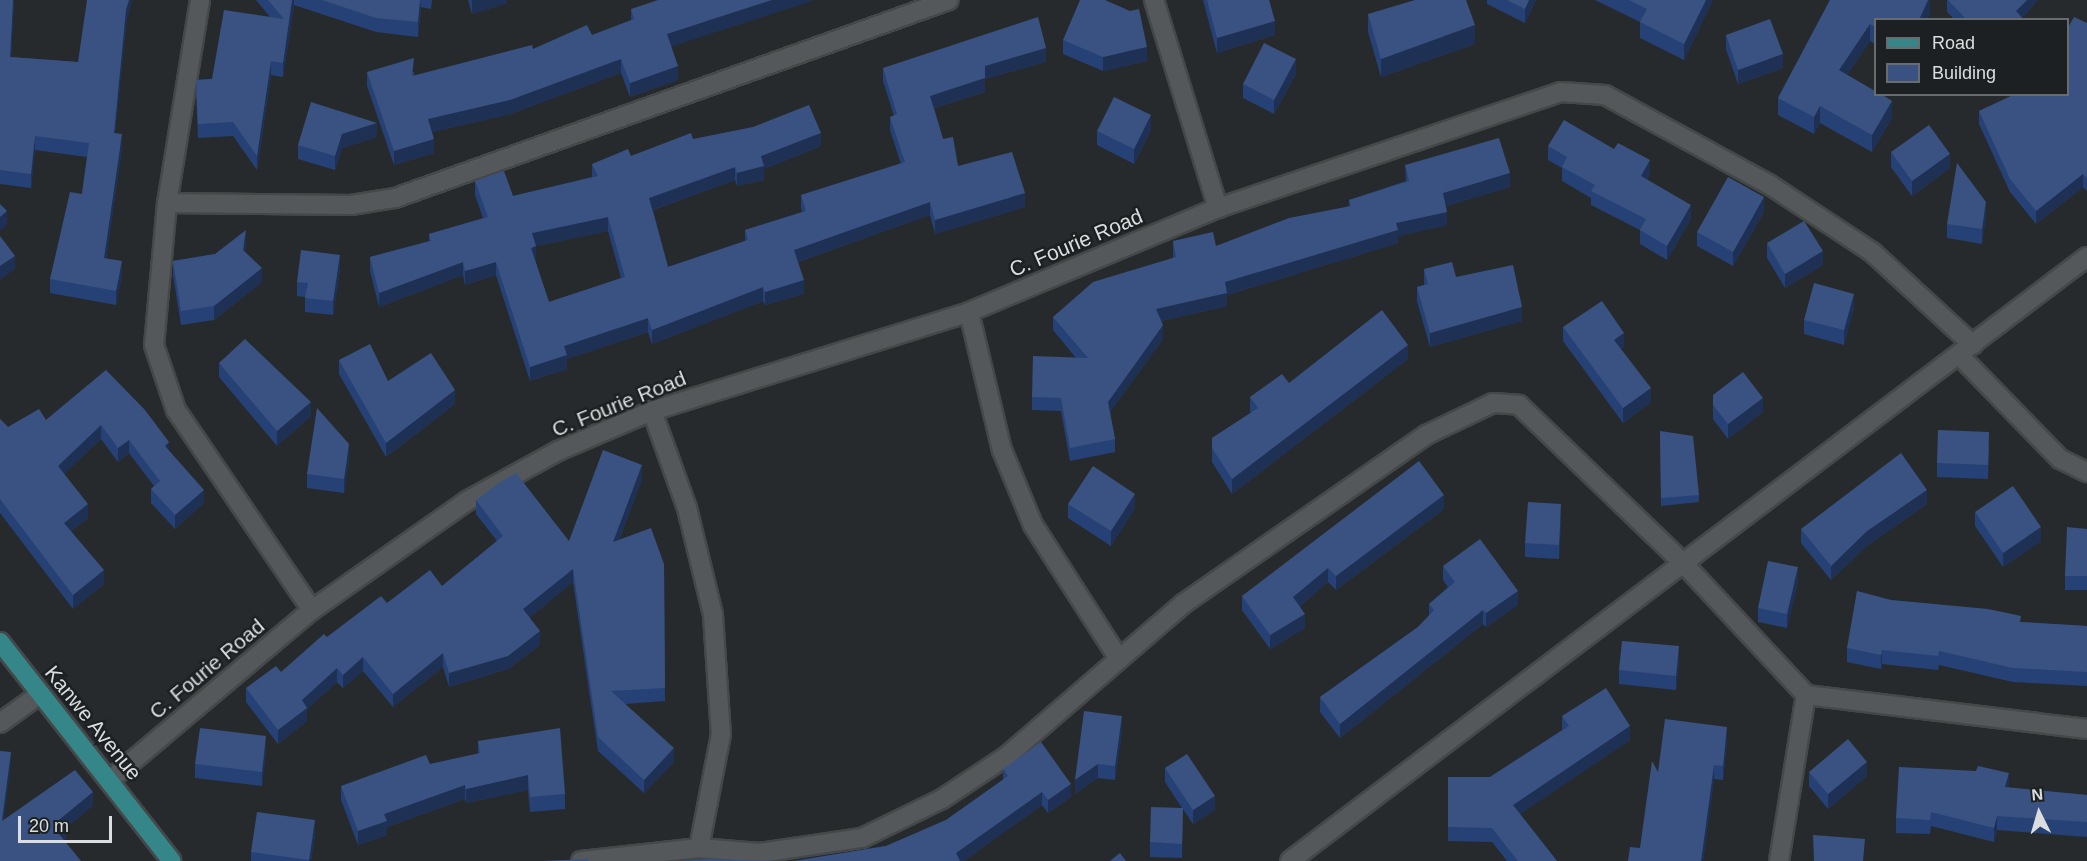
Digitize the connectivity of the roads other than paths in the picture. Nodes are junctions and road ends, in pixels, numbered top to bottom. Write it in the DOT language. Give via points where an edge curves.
graph roads {
  1 [pos="200,0"];
  2 [pos="949,0"];
  3 [pos="1154,0"];
  4 [pos="167,203"];
  5 [pos="1218,208"];
  6 [pos="2087,257"];
  7 [pos="969,312"];
  8 [pos="1966,350"];
  9 [pos="652,411"];
  10 [pos="2087,472"];
  11 [pos="1683,562"];
  12 [pos="312,610"];
  13 [pos="0,642"];
  14 [pos="1119,659"];
  15 [pos="40,694"];
  16 [pos="1806,695"];
  17 [pos="0,723"];
  18 [pos="2087,729"];
  19 [pos="111,779"];
  20 [pos="699,848"];
  21 [pos="172,861"];
  22 [pos="581,861"];
  23 [pos="1290,861"];
  24 [pos="1779,861"];
  1 -- 4 [label="street"];
  2 -- 4 [label="street" via="395,198 351,205"];
  3 -- 5 [label="street"];
  4 -- 12 [label="street" via="154,345 159,374 176,410"];
  5 -- 7 [label="street, C. Fourie Road"];
  5 -- 8 [label="street, C. Fourie Road" via="1511,104 1561,92 1605,95 1770,185 1872,252"];
  6 -- 8 [label="street"];
  7 -- 9 [label="street, C. Fourie Road"];
  7 -- 14 [label="street" via="1002,450 1033,525"];
  8 -- 10 [label="street, C. Fourie Road" via="2060,459"];
  8 -- 11 [label="street"];
  9 -- 12 [label="street, C. Fourie Road" via="558,451 467,501"];
  9 -- 20 [label="street" via="687,508 713,615 721,734"];
  11 -- 14 [label="street" via="1519,405 1493,403 1426,435 1183,604"];
  11 -- 16 [label="street"];
  11 -- 23 [label="street"];
  12 -- 19 [label="street, C. Fourie Road"];
  13 -- 15 [label="main road, Kanwe Avenue"];
  14 -- 20 [label="street" via="1007,756 942,799 862,838 760,853"];
  15 -- 17 [label="street"];
  15 -- 19 [label="main road, Kanwe Avenue"];
  16 -- 18 [label="street"];
  16 -- 24 [label="street"];
  19 -- 21 [label="main road, Kanwe Avenue"];
  20 -- 22 [label="street"];
}
